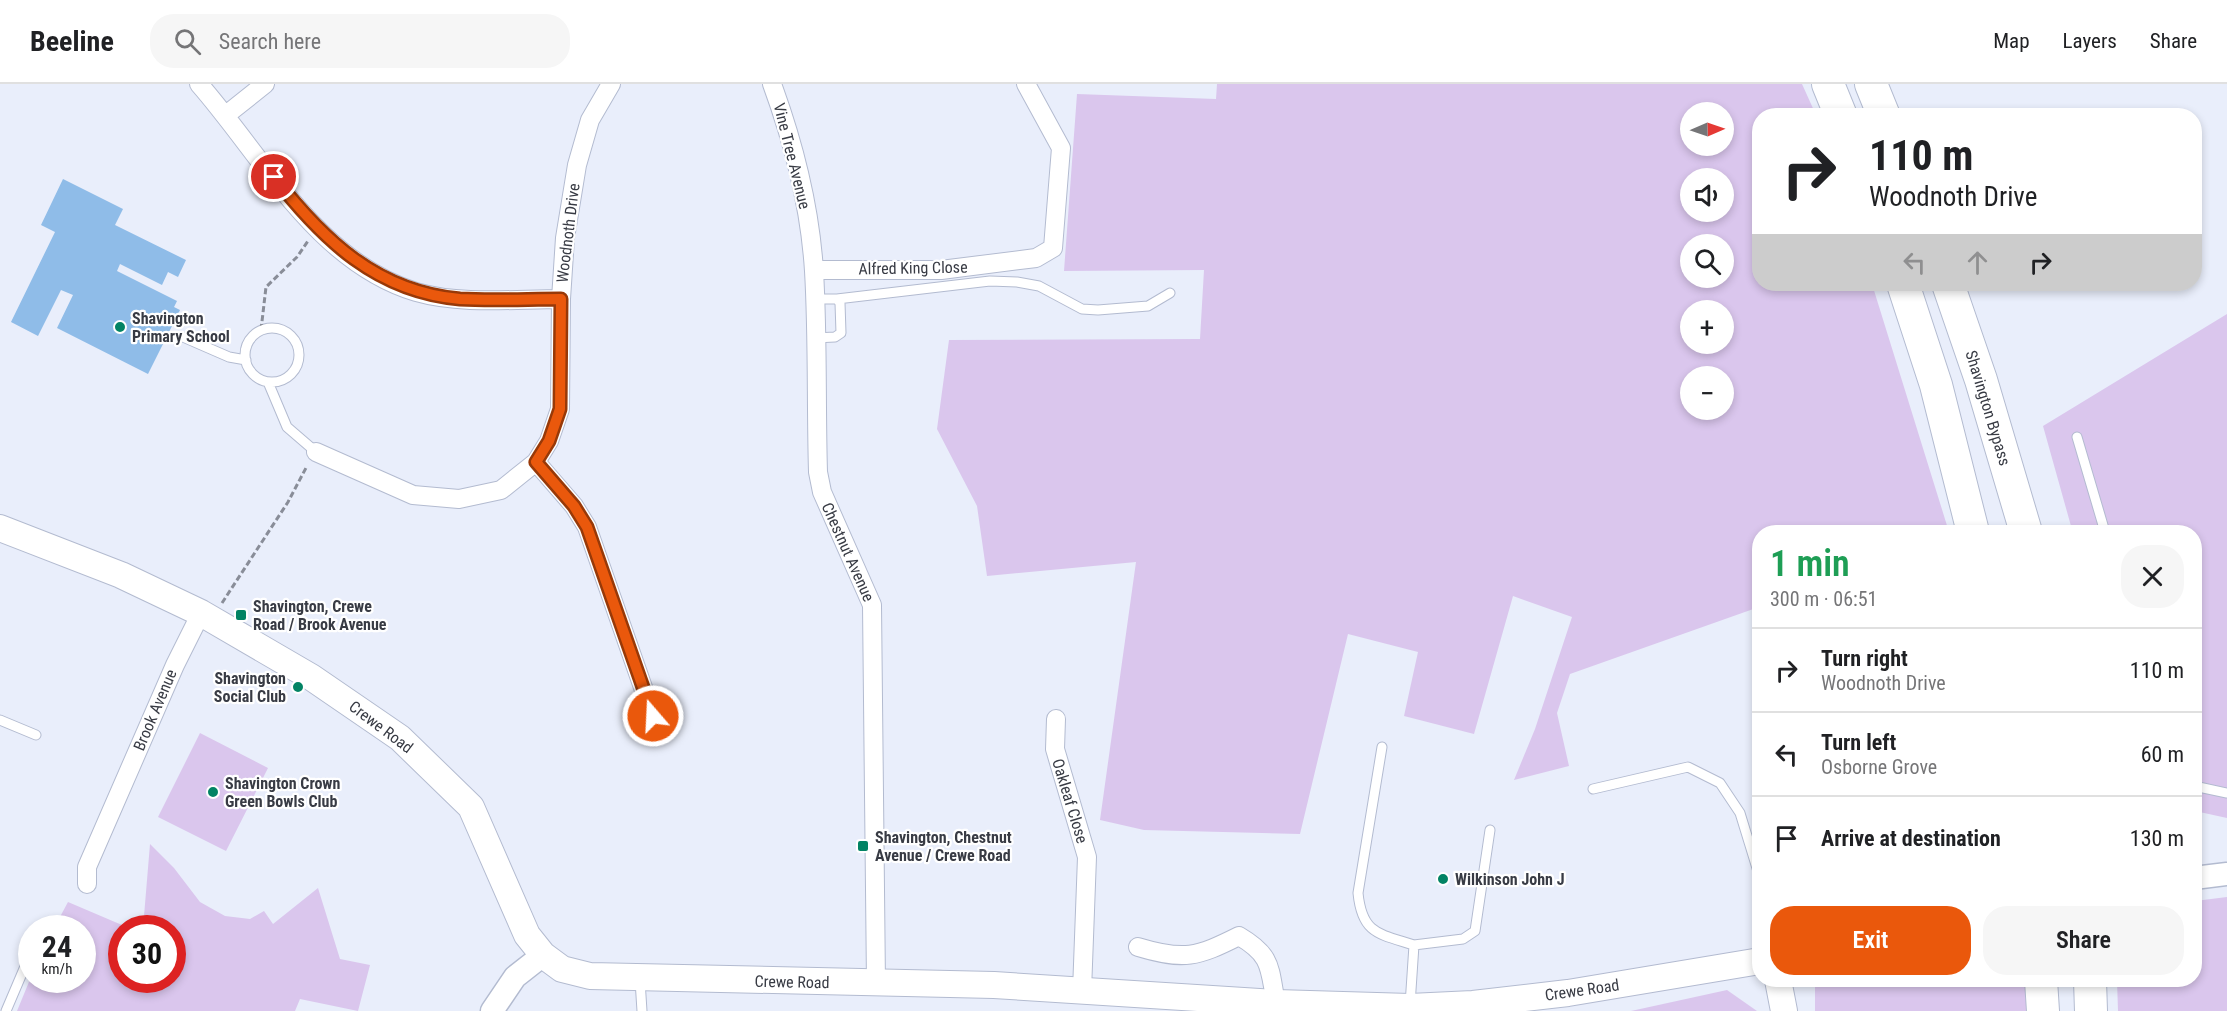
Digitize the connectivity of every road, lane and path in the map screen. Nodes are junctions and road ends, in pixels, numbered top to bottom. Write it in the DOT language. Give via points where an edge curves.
graph roads {
  1 [pos="199,84"];
  2 [pos="265,84"];
  3 [pos="611,84"];
  4 [pos="772,84"];
  5 [pos="1026,84"];
  6 [pos="1828,84"];
  7 [pos="1871,84"];
  8 [pos="1838,108"];
  9 [pos="1881,108"];
  10 [pos="226,115"];
  11 [pos="318,228"];
  12 [pos="809,229"];
  13 [pos="814,270"];
  14 [pos="1905,291"];
  15 [pos="1950,291"];
  16 [pos="1170,292"];
  17 [pos="561,299"];
  18 [pos="814,299"];
  19 [pos="837,299"];
  20 [pos="261,330"];
  21 [pos="183,337"];
  22 [pos="815,338"];
  23 [pos="246,360"];
  24 [pos="268,382"];
  25 [pos="2077,437"];
  26 [pos="316,452"];
  27 [pos="536,462"];
  28 [pos="1971,525"];
  29 [pos="2024,525"];
  30 [pos="2103,525"];
  31 [pos="0,528"];
  32 [pos="206,617"];
  33 [pos="653,716"];
  34 [pos="1056,719"];
  35 [pos="0,720"];
  36 [pos="36,735"];
  37 [pos="1382,747"];
  38 [pos="2202,788"];
  39 [pos="1593,789"];
  40 [pos="2227,793"];
  41 [pos="96,801"];
  42 [pos="113,808"];
  43 [pos="1490,830"];
  44 [pos="1752,852"];
  45 [pos="2227,874"];
  46 [pos="2202,877"];
  47 [pos="87,884"];
  48 [pos="1414,945"];
  49 [pos="1138,947"];
  50 [pos="543,955"];
  51 [pos="1752,962"];
  52 [pos="640,978"];
  53 [pos="18,983"];
  54 [pos="876,984"];
  55 [pos="1779,987"];
  56 [pos="2041,987"];
  57 [pos="2090,987"];
  58 [pos="1082,991"];
  59 [pos="1276,1003"];
  60 [pos="1229,1005"];
  61 [pos="1410,1007"];
  62 [pos="6,1011"];
  63 [pos="492,1011"];
  64 [pos="642,1011"];
  65 [pos="1784,1011"];
  66 [pos="2043,1011"];
  67 [pos="2091,1011"];
  1 -- 10 [label="street"];
  2 -- 10 [label="street"];
  3 -- 17 [label="street, Woodnoth Drive" via="590,120 577,165 565,238"];
  4 -- 12 [label="street, Vine Tree Avenue" via="790,139"];
  5 -- 13 [label="street, Alfred King Close" via="1061,148 1053,248 1036,258 941,270"];
  6 -- 8 [label="highway"];
  7 -- 9 [label="highway"];
  10 -- 11 [label="street"];
  11 -- 17 [label="street" via="342,252 375,275 416,292 459,299"];
  11 -- 20 [label="path" via="297,257 266,287"];
  12 -- 13 [label="street, Chestnut Avenue"];
  13 -- 18 [label="street, Chestnut Avenue"];
  14 -- 28 [label="highway" via="1936,385"];
  15 -- 29 [label="highway, Shavington Bypass"];
  16 -- 19 [label="lane" via="1148,306 1098,310 1082,309 1039,286 1017,282 990,281"];
  17 -- 27 [label="street, Woodnoth Drive" via="560,409 549,441"];
  18 -- 19 [label="lane"];
  18 -- 22 [label="street, Chestnut Avenue"];
  19 -- 22 [label="lane" via="841,333"];
  20 -- 23 [label="lane" via="249,342"];
  20 -- 24 [label="lane" via="288,333 298,347 298,365 293,372"];
  21 -- 23 [label="lane"];
  22 -- 54 [label="street, Chestnut Avenue" via="818,472 822,492 872,605"];
  23 -- 24 [label="lane" via="258,378"];
  24 -- 26 [label="lane" via="287,427"];
  25 -- 30 [label="lane"];
  26 -- 27 [label="street" via="413,495 459,499 501,490"];
  26 -- 32 [label="path" via="288,502"];
  27 -- 33 [label="street" via="587,527"];
  31 -- 32 [label="main road, Crewe Road" via="121,575"];
  32 -- 42 [label="street, Brook Avenue" via="175,665"];
  32 -- 50 [label="main road, Crewe Road" via="311,677 400,738 471,807 527,935"];
  34 -- 58 [label="street, Oakleaf Close" via="1055,749 1087,857"];
  35 -- 36 [label="lane"];
  37 -- 48 [label="lane" via="1358,892 1360,910 1366,925 1378,934"];
  38 -- 40 [label="lane"];
  39 -- 44 [label="lane" via="1688,767 1720,783 1740,813"];
  41 -- 42 [label="street"];
  42 -- 47 [label="street, Brook Avenue" via="87,867"];
  43 -- 48 [label="lane" via="1475,931 1463,939"];
  45 -- 46 [label="street"];
  48 -- 61 [label="lane"];
  49 -- 59 [label="street" via="1168,956 1203,954 1239,936 1259,948 1268,962"];
  50 -- 52 [label="main road, Crewe Road" via="562,969 590,976"];
  50 -- 63 [label="street" via="515,977"];
  51 -- 61 [label="main road, Crewe Road" via="1568,993"];
  52 -- 54 [label="main road, Crewe Road"];
  52 -- 64 [label="lane"];
  53 -- 62 [label="lane"];
  54 -- 58 [label="main road, Crewe Road" via="994,985"];
  55 -- 65 [label="main road"];
  56 -- 66 [label="highway"];
  57 -- 67 [label="highway"];
  58 -- 60 [label="main road, Crewe Road"];
  59 -- 60 [label="main road, Crewe Road"];
  59 -- 61 [label="main road, Crewe Road"];
}
